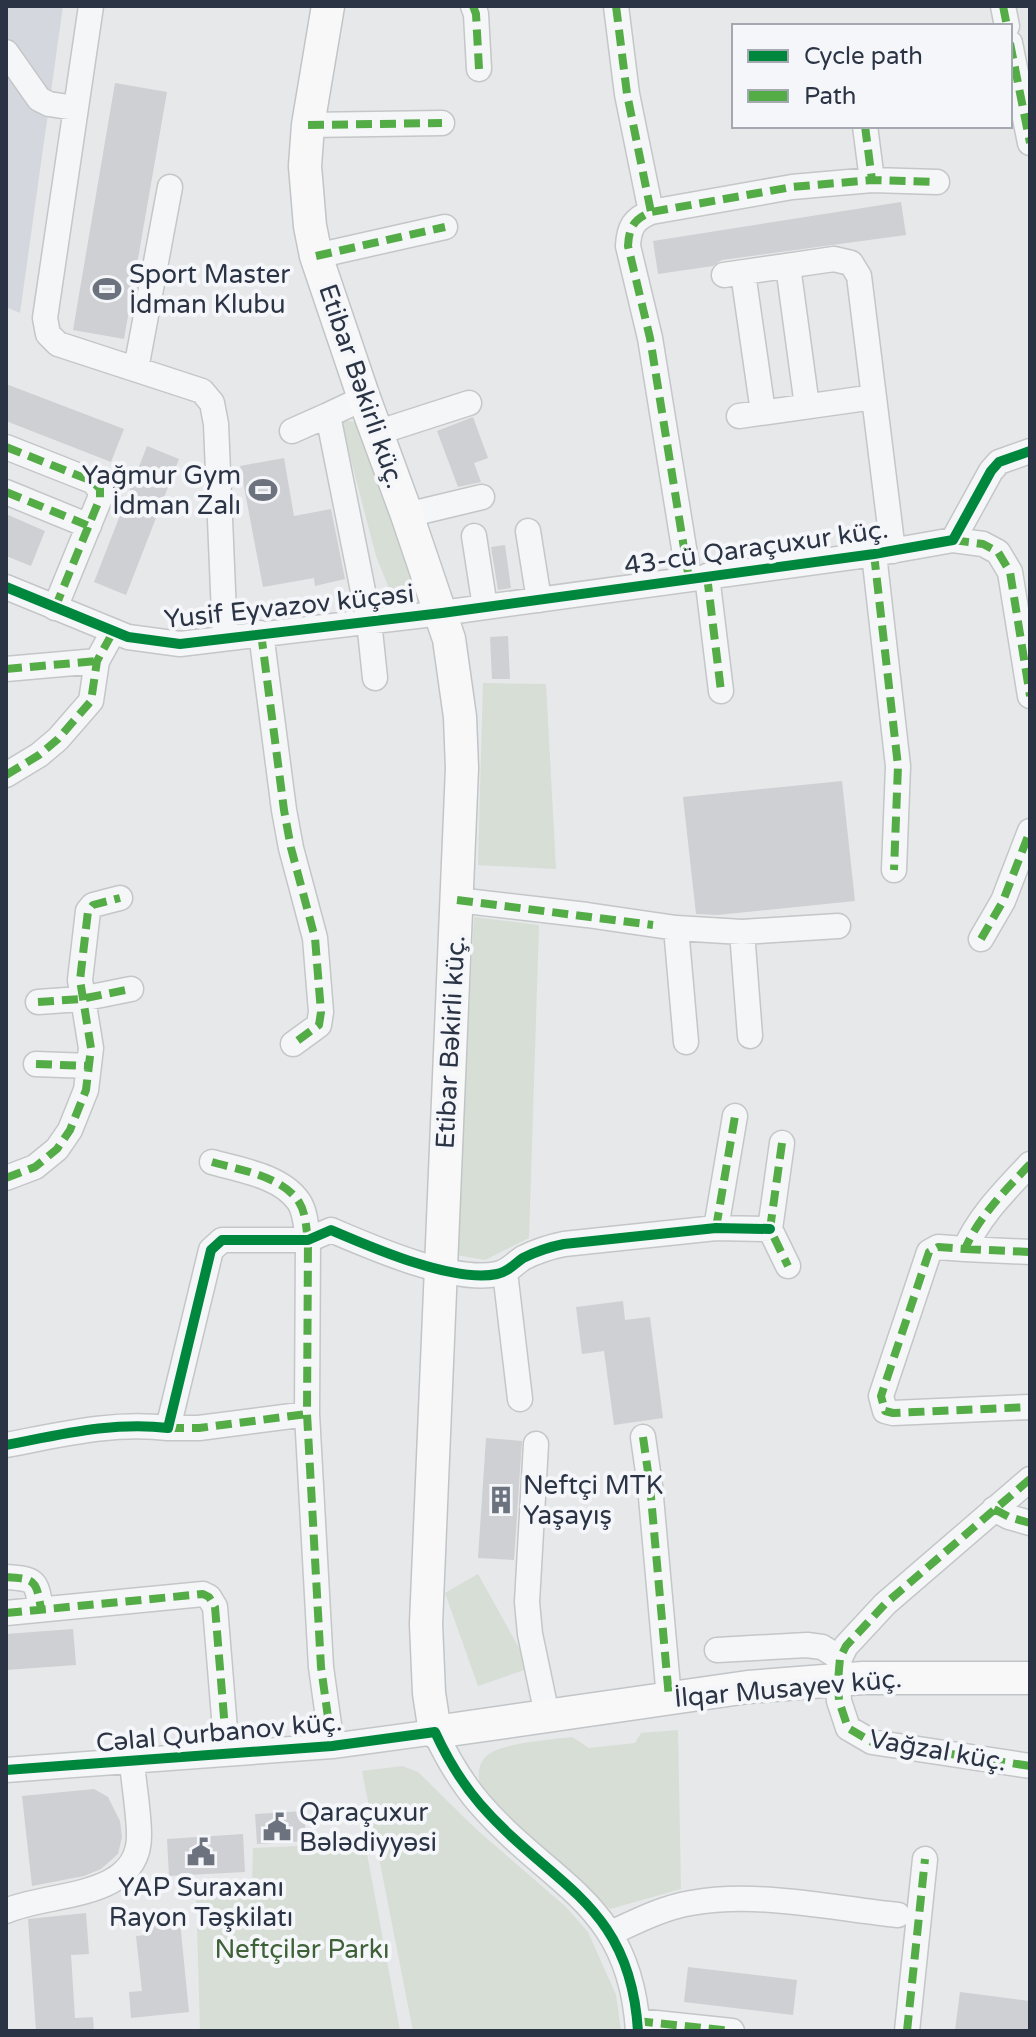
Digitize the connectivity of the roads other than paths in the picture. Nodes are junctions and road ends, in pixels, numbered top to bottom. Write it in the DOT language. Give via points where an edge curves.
graph roads {
  1 [pos="91,6"];
  2 [pos="328,6"];
  3 [pos="473,6"];
  4 [pos="616,6"];
  5 [pos="6,52"];
  6 [pos="1012,53"];
  7 [pos="479,69"];
  8 [pos="75,108"];
  9 [pos="442,123"];
  10 [pos="308,125"];
  11 [pos="865,128"];
  12 [pos="1030,143"];
  13 [pos="872,180"];
  14 [pos="937,182"];
  15 [pos="170,187"];
  16 [pos="651,212"];
  17 [pos="445,227"];
  18 [pos="316,256"];
  19 [pos="788,266"];
  20 [pos="136,369"];
  21 [pos="874,397"];
  22 [pos="364,398"];
  23 [pos="469,403"];
  24 [pos="807,406"];
  25 [pos="328,415"];
  26 [pos="292,431"];
  27 [pos="376,433"];
  28 [pos="6,447"];
  29 [pos="1030,451"];
  30 [pos="6,492"];
  31 [pos="482,497"];
  32 [pos="407,515"];
  33 [pos="89,526"];
  34 [pos="528,531"];
  35 [pos="474,536"];
  36 [pos="953,540"];
  37 [pos="883,552"];
  38 [pos="698,578"];
  39 [pos="6,587"];
  40 [pos="539,600"];
  41 [pos="485,607"];
  42 [pos="55,608"];
  43 [pos="442,613"];
  44 [pos="369,621"];
  45 [pos="113,632"];
  46 [pos="261,633"];
  47 [pos="225,638"];
  48 [pos="97,661"];
  49 [pos="6,669"];
  50 [pos="375,678"];
  51 [pos="721,691"];
  52 [pos="1030,696"];
  53 [pos="6,775"];
  54 [pos="1030,831"];
  55 [pos="894,870"];
  56 [pos="120,898"];
  57 [pos="457,900"];
  58 [pos="664,926"];
  59 [pos="838,926"];
  60 [pos="742,932"];
  61 [pos="981,939"];
  62 [pos="131,989"];
  63 [pos="81,999"];
  64 [pos="38,1002"];
  65 [pos="750,1036"];
  66 [pos="686,1042"];
  67 [pos="293,1044"];
  68 [pos="36,1064"];
  69 [pos="89,1066"];
  70 [pos="735,1116"];
  71 [pos="782,1143"];
  72 [pos="212,1162"];
  73 [pos="1030,1164"];
  74 [pos="6,1178"];
  75 [pos="716,1228"];
  76 [pos="770,1229"];
  77 [pos="308,1240"];
  78 [pos="965,1249"];
  79 [pos="1030,1252"];
  80 [pos="788,1266"];
  81 [pos="439,1269"];
  82 [pos="505,1272"];
  83 [pos="520,1399"];
  84 [pos="1030,1407"];
  85 [pos="307,1414"];
  86 [pos="168,1428"];
  87 [pos="643,1437"];
  88 [pos="536,1444"];
  89 [pos="6,1445"];
  90 [pos="1030,1479"];
  91 [pos="994,1509"];
  92 [pos="1030,1523"];
  93 [pos="6,1577"];
  94 [pos="41,1609"];
  95 [pos="6,1613"];
  96 [pos="717,1650"];
  97 [pos="839,1670"];
  98 [pos="1030,1678"];
  99 [pos="669,1698"];
  100 [pos="547,1715"];
  101 [pos="435,1732"];
  102 [pos="332,1746"];
  103 [pos="227,1754"];
  104 [pos="132,1762"];
  105 [pos="1030,1766"];
  106 [pos="6,1770"];
  107 [pos="925,1859"];
  108 [pos="6,1911"];
  109 [pos="898,1915"];
  110 [pos="611,1933"];
  111 [pos="637,2026"];
  112 [pos="732,2031"];
  113 [pos="907,2031"];
  1 -- 8 [label="street"];
  2 -- 10 [label="main road, Etibar Bəkirli küç."];
  3 -- 7 [label="street"];
  4 -- 16 [label="street"];
  5 -- 8 [label="street" via="39,99"];
  6 -- 12 [label="street"];
  8 -- 20 [label="street" via="45,318 48,334 58,344"];
  9 -- 10 [label="street"];
  10 -- 18 [label="main road, Etibar Bəkirli küç." via="306,196"];
  11 -- 13 [label="street"];
  13 -- 14 [label="street"];
  13 -- 16 [label="street" via="792,187"];
  15 -- 20 [label="street"];
  16 -- 38 [label="street" via="636,218 628,246"];
  17 -- 18 [label="street"];
  18 -- 22 [label="main road, Etibar Bəkirli küç."];
  19 -- 21 [label="street" via="834,259 851,263 859,276"];
  19 -- 24 [label="street"];
  19 -- 24 [label="street" via="733,274 751,414"];
  20 -- 47 [label="street" via="202,391 212,403"];
  21 -- 24 [label="street"];
  21 -- 37 [label="street"];
  22 -- 25 [label="street"];
  22 -- 27 [label="main road, Etibar Bəkirli küç."];
  23 -- 27 [label="street"];
  25 -- 26 [label="street"];
  25 -- 44 [label="street"];
  27 -- 32 [label="main road, Etibar Bəkirli küç."];
  28 -- 33 [label="street" via="92,481 100,498"];
  29 -- 36 [label="street" via="999,462 991,471"];
  30 -- 33 [label="street"];
  31 -- 32 [label="street"];
  32 -- 43 [label="main road, Etibar Bəkirli küç."];
  33 -- 42 [label="street"];
  34 -- 40 [label="street"];
  35 -- 41 [label="street"];
  36 -- 37 [label="street, 43-cü Qaraçuxur küç."];
  36 -- 52 [label="street" via="998,552 1010,572"];
  37 -- 38 [label="street, 43-cü Qaraçuxur küç."];
  37 -- 55 [label="street" via="898,766"];
  38 -- 40 [label="street, 43-cü Qaraçuxur küç."];
  38 -- 51 [label="street"];
  39 -- 42 [label="street, Yusif Eyvazov küçəsi"];
  40 -- 41 [label="street, 43-cü Qaraçuxur küç."];
  41 -- 43 [label="street, 43-cü Qaraçuxur küç."];
  42 -- 45 [label="street, Yusif Eyvazov küçəsi"];
  43 -- 44 [label="street, Yusif Eyvazov küçəsi"];
  43 -- 57 [label="main road, Etibar Bəkirli küç." via="460,717"];
  44 -- 46 [label="street, Yusif Eyvazov küçəsi"];
  44 -- 50 [label="street"];
  45 -- 47 [label="street, Yusif Eyvazov küçəsi" via="164,643"];
  45 -- 48 [label="street"];
  46 -- 47 [label="street, Yusif Eyvazov küçəsi"];
  46 -- 67 [label="street" via="284,810 312,921 320,998 319,1025"];
  48 -- 49 [label="street"];
  48 -- 53 [label="street" via="91,701 80,715 39,755"];
  54 -- 61 [label="street" via="1003,901"];
  56 -- 63 [label="street" via="88,911"];
  57 -- 58 [label="street"];
  57 -- 81 [label="main road, Etibar Bəkirli küç."];
  58 -- 60 [label="street"];
  58 -- 66 [label="street"];
  59 -- 60 [label="street"];
  60 -- 65 [label="street"];
  62 -- 63 [label="street"];
  63 -- 64 [label="street"];
  63 -- 69 [label="street" via="91,1048"];
  68 -- 69 [label="street"];
  69 -- 74 [label="street" via="79,1112 57,1149 35,1167"];
  70 -- 75 [label="street"];
  71 -- 76 [label="street"];
  72 -- 77 [label="street" via="268,1179 293,1194 304,1212"];
  73 -- 78 [label="street" via="994,1203"];
  75 -- 76 [label="street"];
  75 -- 82 [label="street" via="542,1249"];
  76 -- 80 [label="street"];
  77 -- 81 [label="street" via="331,1230"];
  77 -- 85 [label="street"];
  77 -- 86 [label="street" via="216,1243"];
  78 -- 79 [label="street"];
  78 -- 84 [label="street" via="938,1247 929,1252 881,1405 893,1413"];
  81 -- 82 [label="street"];
  81 -- 101 [label="main road, Etibar Bəkirli küç." via="426,1624"];
  82 -- 83 [label="street"];
  85 -- 86 [label="street"];
  85 -- 102 [label="street" via="321,1667"];
  86 -- 89 [label="street" via="106,1428"];
  87 -- 99 [label="street"];
  88 -- 100 [label="street" via="527,1602"];
  90 -- 91 [label="street"];
  91 -- 92 [label="street"];
  91 -- 97 [label="street" via="896,1593 846,1646"];
  93 -- 94 [label="street" via="30,1579 37,1585"];
  94 -- 95 [label="street"];
  94 -- 103 [label="street" via="209,1597 215,1607"];
  96 -- 97 [label="street" via="822,1647"];
  97 -- 98 [label="main road, İlqar Musayev küç." via="863,1678"];
  97 -- 99 [label="main road, İlqar Musayev küç."];
  97 -- 105 [label="street, Vağzal küç." via="839,1701 848,1728 856,1735 872,1742"];
  99 -- 100 [label="main road, İlqar Musayev küç."];
  100 -- 101 [label="main road, İlqar Musayev küç."];
  101 -- 102 [label="street, Cəlal Qurbanov küç."];
  101 -- 110 [label="street, Etibar Bəkirli küç." via="462,1783 482,1806 584,1899"];
  102 -- 103 [label="street, Cəlal Qurbanov küç."];
  103 -- 104 [label="street, Cəlal Qurbanov küç."];
  104 -- 106 [label="street, Cəlal Qurbanov küç."];
  104 -- 108 [label="street" via="139,1838 135,1859 97,1889"];
  107 -- 113 [label="street"];
  109 -- 110 [label="street" via="719,1899 658,1912"];
  110 -- 111 [label="street, Etibar Bəkirli küç." via="628,1972"];
  111 -- 112 [label="street"];
}
